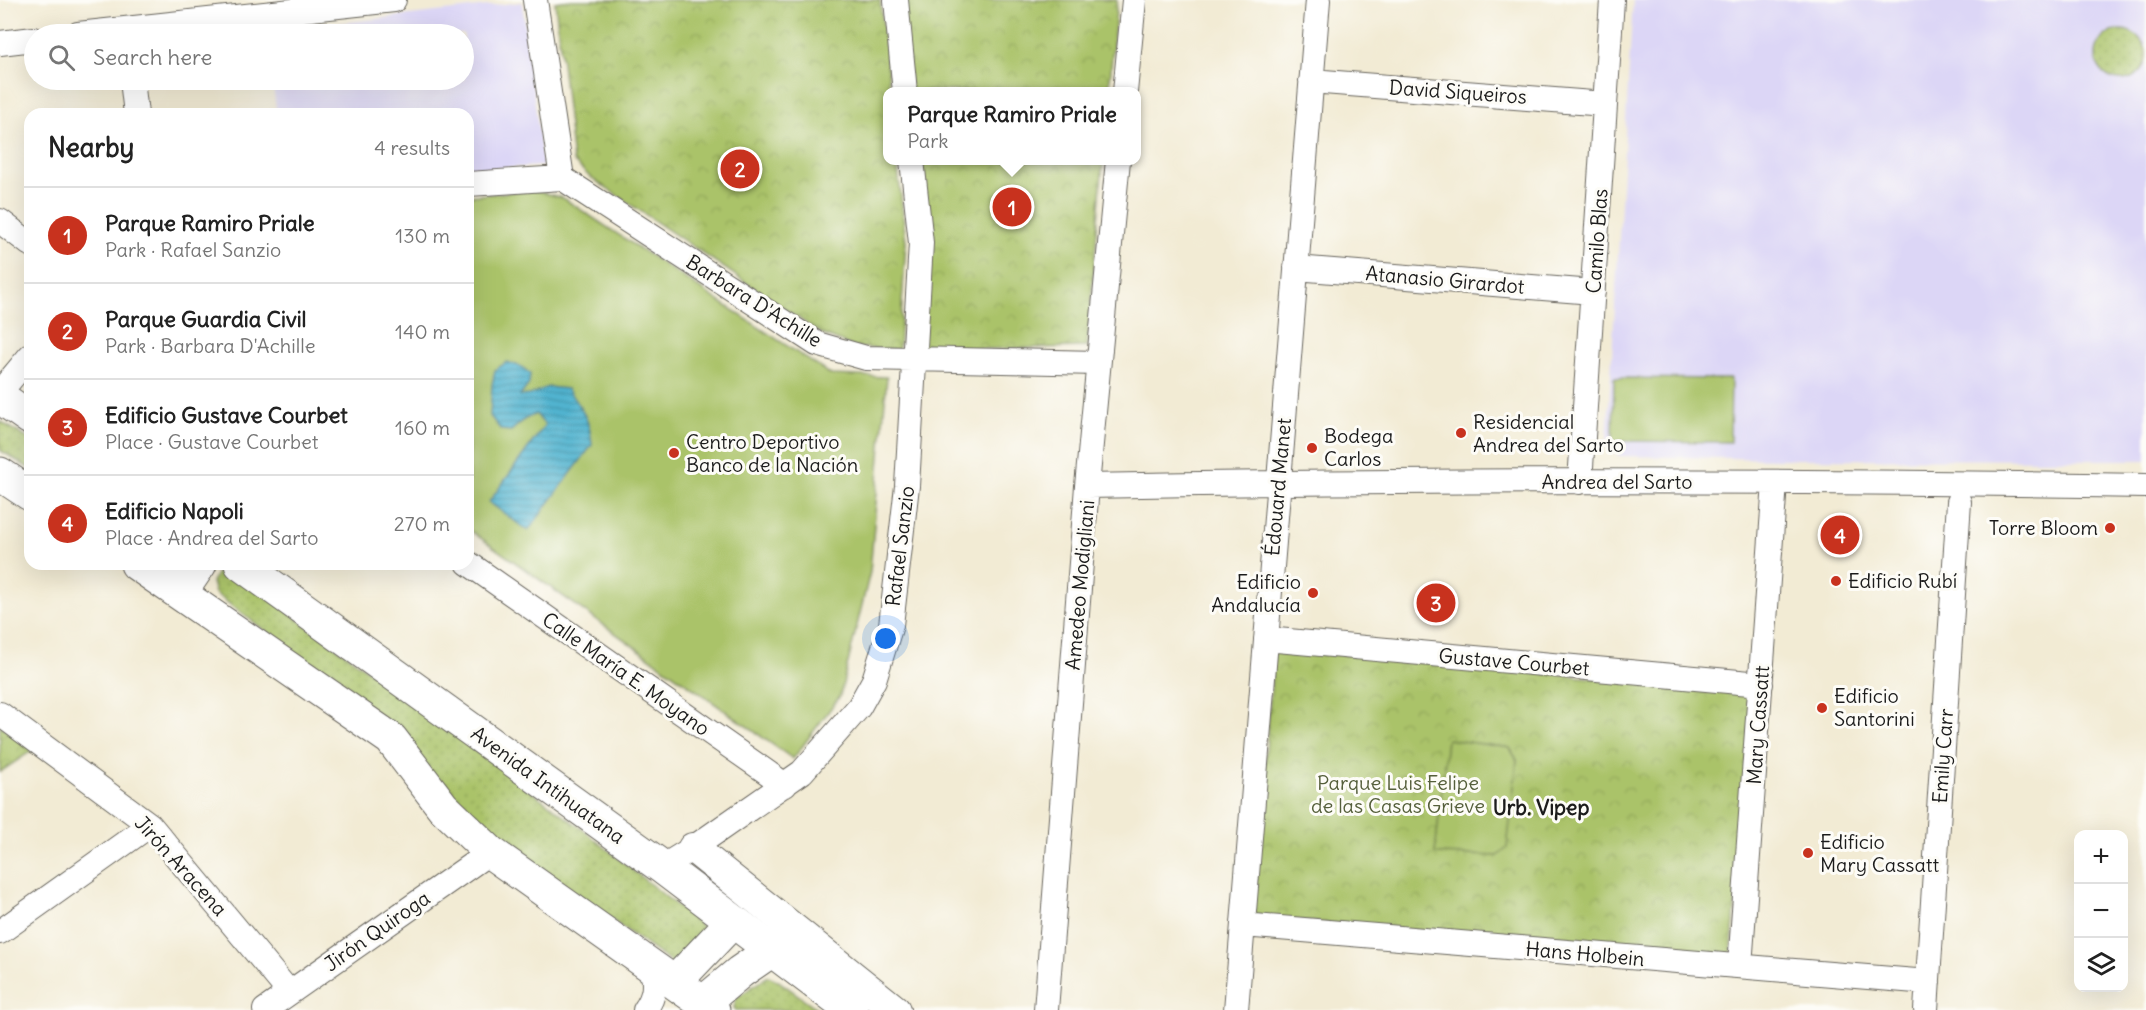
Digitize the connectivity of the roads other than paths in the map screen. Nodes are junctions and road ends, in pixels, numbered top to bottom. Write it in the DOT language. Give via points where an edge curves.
graph roads {
  1 [pos="394,0"];
  2 [pos="535,0"];
  3 [pos="896,0"];
  4 [pos="1134,0"];
  5 [pos="1318,0"];
  6 [pos="1612,0"];
  7 [pos="309,5"];
  8 [pos="180,24"];
  9 [pos="24,40"];
  10 [pos="0,43"];
  11 [pos="1311,81"];
  12 [pos="905,87"];
  13 [pos="1125,87"];
  14 [pos="133,90"];
  15 [pos="1605,104"];
  16 [pos="135,108"];
  17 [pos="913,165"];
  18 [pos="1118,165"];
  19 [pos="562,178"];
  20 [pos="474,184"];
  21 [pos="0,221"];
  22 [pos="24,239"];
  23 [pos="1296,268"];
  24 [pos="1593,292"];
  25 [pos="914,358"];
  26 [pos="24,363"];
  27 [pos="1098,363"];
  28 [pos="0,392"];
  29 [pos="0,397"];
  30 [pos="24,414"];
  31 [pos="0,474"];
  32 [pos="1279,482"];
  33 [pos="1580,482"];
  34 [pos="1775,483"];
  35 [pos="1088,486"];
  36 [pos="2146,486"];
  37 [pos="24,490"];
  38 [pos="1959,502"];
  39 [pos="474,567"];
  40 [pos="147,570"];
  41 [pos="196,570"];
  42 [pos="249,570"];
  43 [pos="181,592"];
  44 [pos="1266,639"];
  45 [pos="1761,684"];
  46 [pos="0,714"];
  47 [pos="785,785"];
  48 [pos="150,825"];
  49 [pos="693,848"];
  50 [pos="490,852"];
  51 [pos="662,867"];
  52 [pos="692,889"];
  53 [pos="733,921"];
  54 [pos="1243,925"];
  55 [pos="0,932"];
  56 [pos="772,950"];
  57 [pos="1740,966"];
  58 [pos="1928,982"];
  59 [pos="289,992"];
  60 [pos="686,994"];
  61 [pos="265,1010"];
  62 [pos="645,1010"];
  63 [pos="851,1010"];
  64 [pos="895,1010"];
  65 [pos="1046,1010"];
  66 [pos="1236,1010"];
  67 [pos="1926,1010"];
  1 -- 7 [label="street"];
  2 -- 19 [label="street"];
  3 -- 12 [label="street"];
  4 -- 13 [label="street"];
  5 -- 11 [label="street, Édouard Manet"];
  6 -- 15 [label="street, Camilo Blas"];
  7 -- 8 [label="street"];
  9 -- 10 [label="street"];
  11 -- 15 [label="street, David Siqueiros"];
  11 -- 23 [label="street, Édouard Manet"];
  14 -- 16 [label="street"];
  15 -- 24 [label="street, Camilo Blas"];
  17 -- 25 [label="street, Rafael Sanzio" via="921,243"];
  18 -- 27 [label="street, Amedeo Modigliani"];
  19 -- 20 [label="street"];
  19 -- 25 [label="street, Barbara D'Achille" via="817,344 866,358"];
  21 -- 22 [label="street"];
  23 -- 24 [label="street, Atanasio Girardot"];
  23 -- 32 [label="street, Édouard Manet"];
  24 -- 33 [label="street, Camilo Blas"];
  25 -- 27 [label="street, Barbara D'Achille"];
  25 -- 47 [label="street, Rafael Sanzio" via="907,486 891,625 884,653 859,707 802,772"];
  26 -- 28 [label="street"];
  27 -- 35 [label="street, Amedeo Modigliani"];
  29 -- 30 [label="main road"];
  31 -- 37 [label="main road"];
  32 -- 33 [label="street, Andrea del Sarto"];
  32 -- 35 [label="street, Andrea del Sarto"];
  32 -- 44 [label="street, Édouard Manet"];
  33 -- 34 [label="street, Andrea del Sarto"];
  34 -- 36 [label="street, Andrea del Sarto"];
  34 -- 45 [label="street, Mary Cassatt"];
  35 -- 65 [label="street, Amedeo Modigliani"];
  38 -- 58 [label="street, Emily Carr"];
  39 -- 47 [label="street, Calle María E. Moyano"];
  40 -- 43 [label="main road"];
  41 -- 43 [label="main road"];
  42 -- 51 [label="main road, Avenida Intihuatana"];
  43 -- 50 [label="main road" via="392,739 443,807"];
  44 -- 45 [label="street, Gustave Courbet"];
  44 -- 54 [label="street, Édouard Manet"];
  45 -- 57 [label="street, Mary Cassatt"];
  46 -- 48 [label="street, Jirón Aracena"];
  47 -- 49 [label="street, Rafael Sanzio"];
  48 -- 55 [label="street"];
  48 -- 59 [label="street, Jirón Aracena"];
  49 -- 51 [label="street, Rafael Sanzio"];
  49 -- 52 [label="street"];
  49 -- 64 [label="street"];
  50 -- 59 [label="street, Jirón Quiroga"];
  50 -- 60 [label="main road"];
  51 -- 52 [label="main road, Avenida Intihuatana"];
  52 -- 53 [label="main road, Avenida Intihuatana"];
  53 -- 56 [label="main road, Avenida Intihuatana"];
  53 -- 60 [label="main road"];
  54 -- 57 [label="street, Hans Holbein"];
  54 -- 66 [label="street, Édouard Manet"];
  56 -- 60 [label="main road" via="740,972"];
  56 -- 63 [label="main road, Avenida Intihuatana"];
  57 -- 58 [label="street, Hans Holbein"];
  58 -- 67 [label="street, Emily Carr"];
  59 -- 61 [label="street, Jirón Quiroga"];
  60 -- 62 [label="street" via="655,989"];
}
